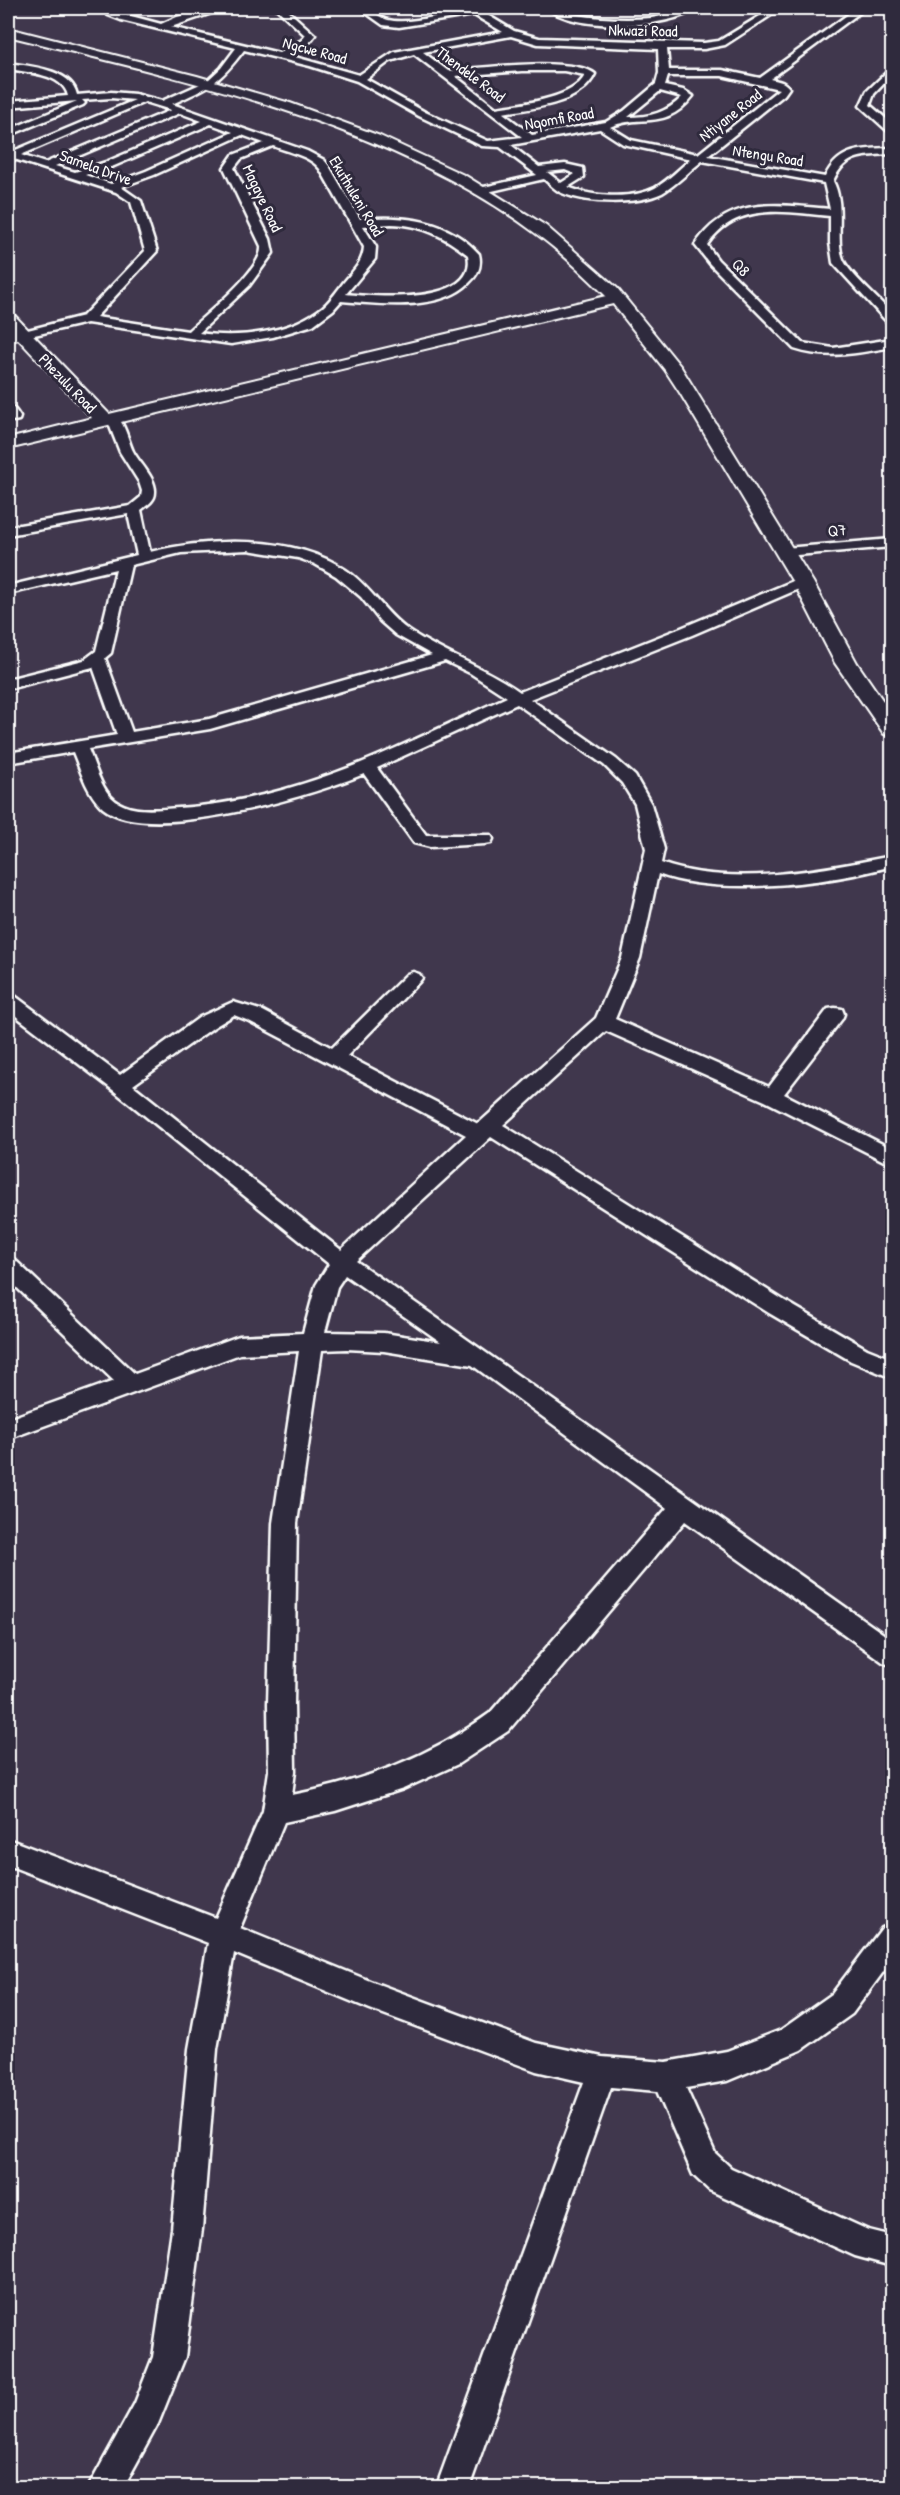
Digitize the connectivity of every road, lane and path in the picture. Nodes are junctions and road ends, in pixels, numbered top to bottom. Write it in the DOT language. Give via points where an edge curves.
graph roads {
  1 [pos="218,8"];
  2 [pos="280,8"];
  3 [pos="363,8"];
  4 [pos="499,8"];
  5 [pos="552,8"];
  6 [pos="692,8"];
  7 [pos="778,8"];
  8 [pos="858,8"];
  9 [pos="111,9"];
  10 [pos="472,10"];
  11 [pos="163,27"];
  12 [pos="8,32"];
  13 [pos="512,33"];
  14 [pos="663,46"];
  15 [pos="241,47"];
  16 [pos="415,50"];
  17 [pos="280,56"];
  18 [pos="8,66"];
  19 [pos="529,69"];
  20 [pos="892,70"];
  21 [pos="664,73"];
  22 [pos="448,74"];
  23 [pos="360,79"];
  24 [pos="545,79"];
  25 [pos="764,80"];
  26 [pos="210,83"];
  27 [pos="659,88"];
  28 [pos="94,96"];
  29 [pos="73,98"];
  30 [pos="145,99"];
  31 [pos="8,104"];
  32 [pos="163,104"];
  33 [pos="179,110"];
  34 [pos="495,111"];
  35 [pos="619,119"];
  36 [pos="210,121"];
  37 [pos="602,125"];
  38 [pos="241,132"];
  39 [pos="892,132"];
  40 [pos="8,133"];
  41 [pos="530,138"];
  42 [pos="272,142"];
  43 [pos="502,144"];
  44 [pos="892,151"];
  45 [pos="11,156"];
  46 [pos="698,159"];
  47 [pos="46,166"];
  48 [pos="541,173"];
  49 [pos="76,175"];
  50 [pos="828,182"];
  51 [pos="111,187"];
  52 [pos="560,188"];
  53 [pos="479,191"];
  54 [pos="580,195"];
  55 [pos="835,213"];
  56 [pos="357,224"];
  57 [pos="339,297"];
  58 [pos="617,298"];
  59 [pos="8,319"];
  60 [pos="87,319"];
  61 [pos="892,320"];
  62 [pos="189,335"];
  63 [pos="15,337"];
  64 [pos="892,343"];
  65 [pos="109,420"];
  66 [pos="8,444"];
  67 [pos="134,509"];
  68 [pos="8,531"];
  69 [pos="892,543"];
  70 [pos="785,552"];
  71 [pos="134,560"];
  72 [pos="803,582"];
  73 [pos="8,590"];
  74 [pos="443,657"];
  75 [pos="98,659"];
  76 [pos="8,684"];
  77 [pos="519,698"];
  78 [pos="892,729"];
  79 [pos="126,739"];
  80 [pos="79,747"];
  81 [pos="8,758"];
  82 [pos="367,766"];
  83 [pos="485,839"];
  84 [pos="892,861"];
  85 [pos="652,866"];
  86 [pos="413,978"];
  87 [pos="8,1001"];
  88 [pos="835,1014"];
  89 [pos="604,1022"];
  90 [pos="334,1058"];
  91 [pos="120,1085"];
  92 [pos="772,1096"];
  93 [pos="486,1131"];
  94 [pos="892,1158"];
  95 [pos="342,1262"];
  96 [pos="8,1266"];
  97 [pos="312,1341"];
  98 [pos="476,1357"];
  99 [pos="892,1369"];
  100 [pos="130,1383"];
  101 [pos="8,1429"];
  102 [pos="683,1506"];
  103 [pos="892,1654"];
  104 [pos="276,1811"];
  105 [pos="8,1852"];
  106 [pos="223,1935"];
  107 [pos="892,1938"];
  108 [pos="602,2072"];
  109 [pos="666,2077"];
  110 [pos="892,2251"];
  111 [pos="104,2487"];
  112 [pos="452,2487"];
  1 -- 11 [label="street"];
  2 -- 17 [label="street" via="310,35"];
  3 -- 10 [label="street" via="392,24"];
  4 -- 10 [label="street"];
  5 -- 6 [label="street" via="571,17 660,20"];
  7 -- 14 [label="street, Nkwazi Road" via="722,43"];
  8 -- 25 [label="street"];
  9 -- 11 [label="street, Ngcwe Road" via="114,15"];
  10 -- 13 [label="street, Nkwazi Road"];
  11 -- 15 [label="street, Ngcwe Road"];
  12 -- 26 [label="street"];
  13 -- 14 [label="street, Nkwazi Road" via="558,43"];
  13 -- 16 [label="street, Thendele Road"];
  14 -- 21 [label="street"];
  15 -- 17 [label="street, Ngcwe Road"];
  15 -- 26 [label="street"];
  16 -- 22 [label="street, Thendele Road"];
  16 -- 23 [label="street" via="387,59"];
  17 -- 23 [label="street, Ngcwe Road"];
  18 -- 29 [label="street" via="63,81 71,88"];
  19 -- 22 [label="street"];
  19 -- 24 [label="street"];
  19 -- 34 [label="street" via="589,73 590,79 525,106"];
  20 -- 39 [label="street" via="870,93 865,106"];
  21 -- 25 [label="street, Ntiyane Road" via="722,73"];
  21 -- 27 [label="street"];
  22 -- 34 [label="street, Thendele Road"];
  23 -- 43 [label="street, Ngcwe Road" via="467,136 486,144"];
  25 -- 46 [label="street, Ntiyane Road" via="784,88"];
  26 -- 32 [label="street"];
  26 -- 53 [label="street" via="346,126"];
  27 -- 35 [label="street, Nqomfi Road"];
  27 -- 35 [label="street" via="688,96 654,119"];
  28 -- 29 [label="street, Ekuthuleni Road"];
  28 -- 30 [label="street, Ekuthuleni Road"];
  28 -- 40 [label="street"];
  29 -- 31 [label="street, Ekuthuleni Road"];
  30 -- 32 [label="street, Ekuthuleni Road"];
  30 -- 45 [label="street"];
  32 -- 33 [label="street, Ekuthuleni Road"];
  33 -- 36 [label="street, Ekuthuleni Road"];
  33 -- 47 [label="street"];
  34 -- 41 [label="street, Thendele Road"];
  35 -- 37 [label="street, Nqomfi Road"];
  36 -- 38 [label="street, Ekuthuleni Road"];
  36 -- 49 [label="street"];
  37 -- 41 [label="street, Nqomfi Road"];
  37 -- 46 [label="street, Ntengu Road" via="627,142"];
  38 -- 42 [label="street, Ekuthuleni Road"];
  38 -- 51 [label="street"];
  41 -- 43 [label="street, Nqomfi Road"];
  42 -- 56 [label="street, Ekuthuleni Road" via="320,162"];
  42 -- 62 [label="street, Magaye Road" via="237,157 229,168 268,247 266,254 251,275"];
  43 -- 48 [label="street, Nqomfi Road"];
  44 -- 50 [label="street" via="852,154 835,166"];
  45 -- 47 [label="street, Samela Drive"];
  46 -- 50 [label="street, Ntengu Road"];
  46 -- 54 [label="street, Ntiyane Road" via="659,190 644,196"];
  47 -- 49 [label="street, Samela Drive"];
  48 -- 52 [label="street, Nqomfi Road"];
  48 -- 52 [label="street" via="565,166 579,170 576,179"];
  48 -- 53 [label="street"];
  49 -- 51 [label="street, Samela Drive"];
  50 -- 55 [label="street" via="834,191"];
  51 -- 60 [label="street, Samela Drive" via="136,201 151,251"];
  52 -- 54 [label="street, Nqomfi Road"];
  53 -- 58 [label="street" via="579,260"];
  55 -- 61 [label="street" via="835,254 839,263"];
  55 -- 64 [label="street, Q8" via="750,208 708,233 701,245 798,346 829,352"];
  56 -- 57 [label="street, Ekuthuleni Road" via="370,247 369,259"];
  56 -- 57 [label="street" via="406,219 424,224 473,254 474,268 462,284 440,294 394,301"];
  57 -- 62 [label="street, Ekuthuleni Road" via="309,322 273,333 231,340"];
  58 -- 65 [label="street"];
  58 -- 70 [label="street" via="670,364"];
  59 -- 63 [label="street, Phezulu Road"];
  60 -- 62 [label="street, Ekuthuleni Road"];
  60 -- 63 [label="street, Ekuthuleni Road"];
  63 -- 65 [label="street, Phezulu Road"];
  65 -- 66 [label="street"];
  65 -- 67 [label="street" via="149,491 147,499"];
  67 -- 68 [label="street"];
  67 -- 71 [label="street"];
  69 -- 70 [label="street, Q7"];
  70 -- 72 [label="street"];
  71 -- 73 [label="street"];
  71 -- 74 [label="street" via="216,546 266,547 301,554 341,573 401,632"];
  71 -- 75 [label="street"];
  72 -- 77 [label="street"];
  72 -- 78 [label="street" via="850,669"];
  74 -- 77 [label="street" via="475,670"];
  74 -- 79 [label="street" via="210,724"];
  75 -- 76 [label="street"];
  75 -- 79 [label="street"];
  77 -- 82 [label="street"];
  77 -- 85 [label="street" via="610,762 629,780 650,826 655,849"];
  79 -- 80 [label="street"];
  80 -- 81 [label="street"];
  80 -- 82 [label="street" via="101,797 116,808 135,813 184,814 261,803 316,787"];
  82 -- 83 [label="street" via="420,839"];
  84 -- 85 [label="street" via="754,879 693,879"];
  85 -- 89 [label="street" via="631,958"];
  86 -- 90 [label="street"];
  87 -- 91 [label="street"];
  88 -- 92 [label="street"];
  89 -- 92 [label="street"];
  89 -- 93 [label="street"];
  90 -- 91 [label="street" via="256,1016 233,1008 207,1022"];
  90 -- 93 [label="street"];
  91 -- 95 [label="street"];
  92 -- 94 [label="street"];
  93 -- 95 [label="street"];
  93 -- 99 [label="street" via="777,1307 859,1355"];
  95 -- 97 [label="street" via="327,1285"];
  95 -- 98 [label="street"];
  96 -- 100 [label="street"];
  97 -- 98 [label="street" via="384,1342"];
  97 -- 100 [label="street" via="239,1346"];
  97 -- 104 [label="street" via="285,1523 282,1771"];
  98 -- 102 [label="street"];
  100 -- 101 [label="street"];
  102 -- 103 [label="street"];
  102 -- 104 [label="street" via="499,1722 472,1744 393,1780 323,1802"];
  104 -- 106 [label="street"];
  105 -- 106 [label="street"];
  106 -- 108 [label="street" via="536,2057"];
  106 -- 111 [label="street" via="203,2049 187,2229 169,2357 147,2413"];
  107 -- 109 [label="street" via="842,2004 791,2040 727,2066"];
  108 -- 109 [label="street"];
  108 -- 112 [label="street"];
  109 -- 110 [label="street" via="704,2164 720,2179 866,2245"];
}
